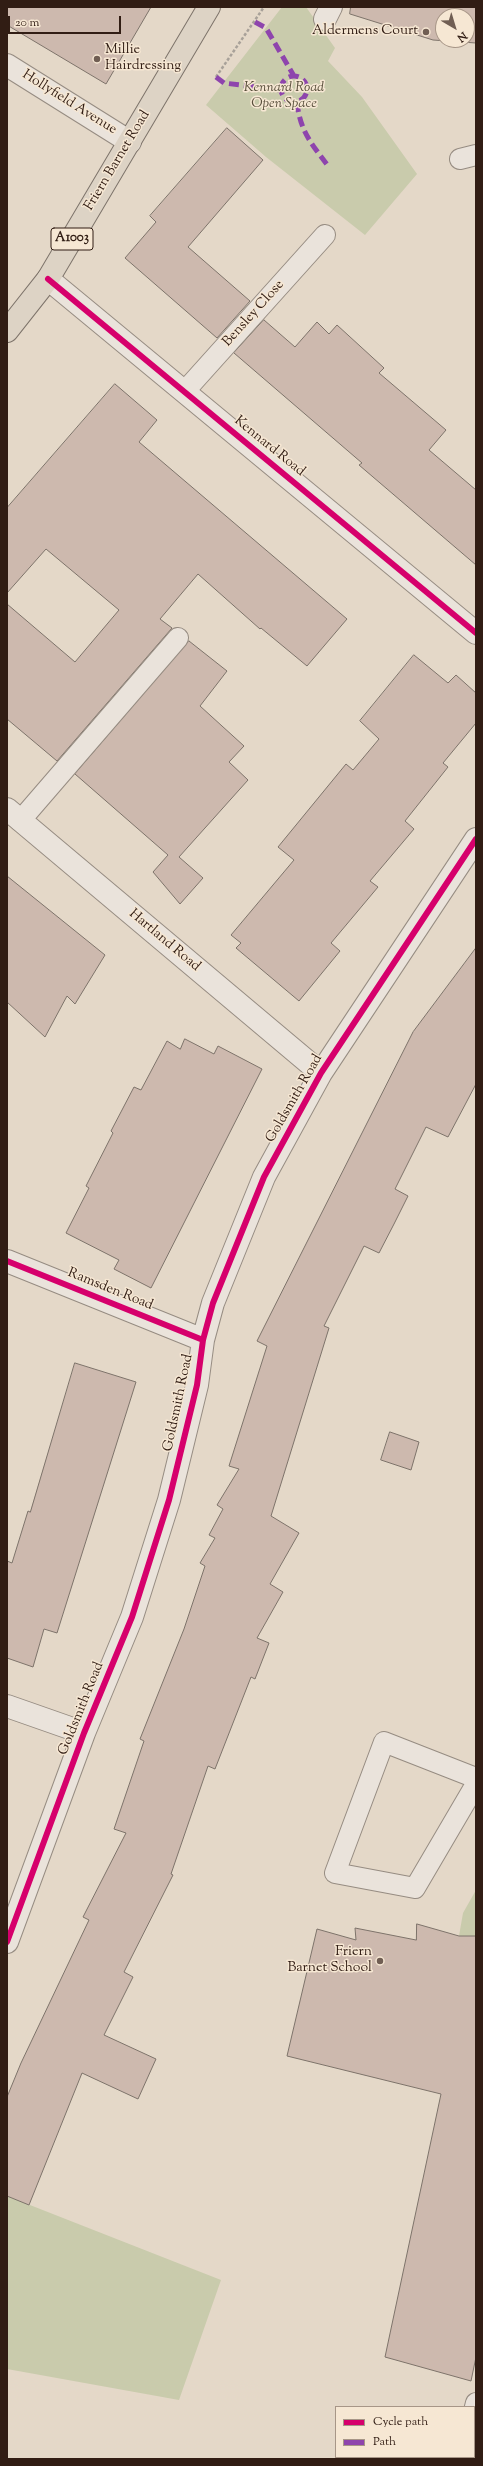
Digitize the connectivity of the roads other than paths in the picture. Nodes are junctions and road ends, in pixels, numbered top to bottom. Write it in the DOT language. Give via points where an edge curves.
graph roads {
  1 [pos="209,7"];
  2 [pos="7,65"];
  3 [pos="130,142"];
  4 [pos="325,236"];
  5 [pos="48,280"];
  6 [pos="7,330"];
  7 [pos="184,392"];
  8 [pos="476,632"];
  9 [pos="178,638"];
  10 [pos="13,815"];
  11 [pos="476,839"];
  12 [pos="321,1073"];
  13 [pos="7,1262"];
  14 [pos="203,1340"];
  15 [pos="7,1706"];
  16 [pos="84,1733"];
  17 [pos="476,1778"];
  18 [pos="476,1784"];
  19 [pos="7,1942"];
  1 -- 3 [label="main road, Friern Barnet Road / A1003"];
  2 -- 3 [label="street, Hollyfield Avenue"];
  3 -- 5 [label="main road, Friern Barnet Road / A1003"];
  4 -- 7 [label="lane, Bensley Close"];
  5 -- 6 [label="main road, Friern Barnet Road / A1003"];
  5 -- 7 [label="street, Kennard Road"];
  7 -- 8 [label="street, Kennard Road"];
  9 -- 10 [label="lane"];
  10 -- 12 [label="street, Hartland Road"];
  11 -- 12 [label="street, Goldsmith Road"];
  12 -- 14 [label="street, Goldsmith Road" via="264,1177 213,1303"];
  13 -- 14 [label="street, Ramsden Road"];
  14 -- 16 [label="street, Goldsmith Road" via="197,1385 169,1500 132,1617"];
  15 -- 16 [label="street"];
  16 -- 19 [label="street, Goldsmith Road"];
  17 -- 18 [label="lane" via="384,1742 335,1873 415,1888"];
}
